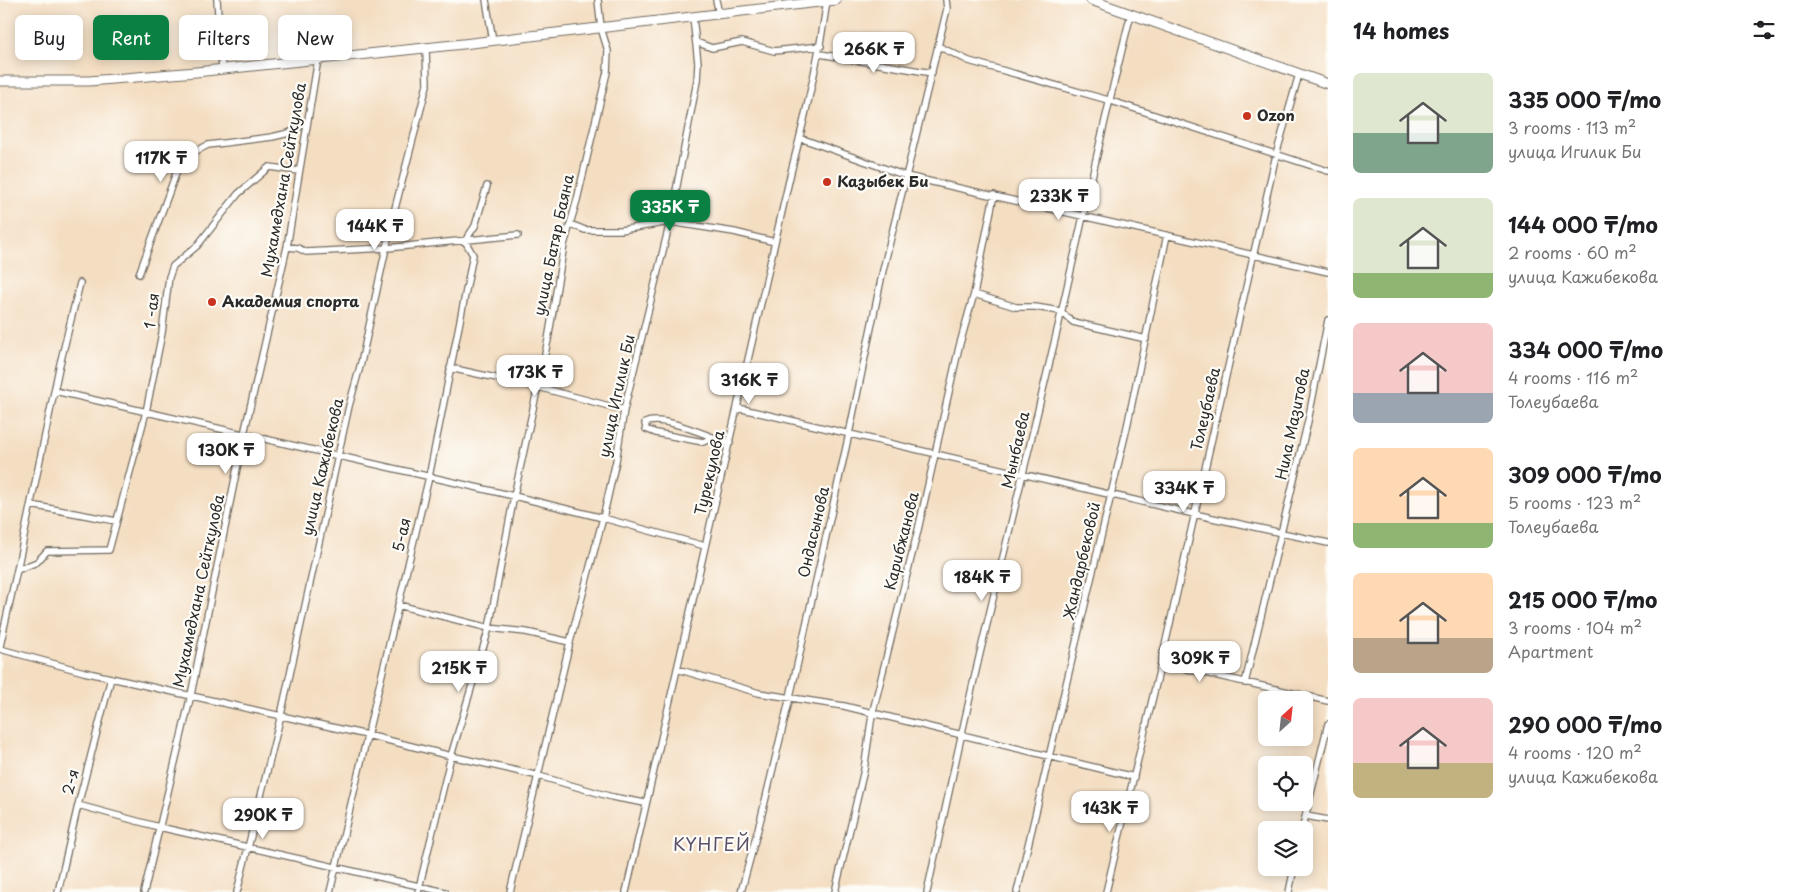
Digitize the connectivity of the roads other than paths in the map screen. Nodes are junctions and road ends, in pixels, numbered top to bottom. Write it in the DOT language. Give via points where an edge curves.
graph roads {
  1 [pos="217,0"];
  2 [pos="486,0"];
  3 [pos="598,0"];
  4 [pos="716,0"];
  5 [pos="830,0"];
  6 [pos="946,0"];
  7 [pos="1090,0"];
  8 [pos="719,14"];
  9 [pos="1130,14"];
  10 [pos="693,17"];
  11 [pos="601,28"];
  12 [pos="493,41"];
  13 [pos="696,42"];
  14 [pos="821,46"];
  15 [pos="938,46"];
  16 [pos="426,48"];
  17 [pos="820,54"];
  18 [pos="352,56"];
  19 [pos="308,60"];
  20 [pos="318,60"];
  21 [pos="222,69"];
  22 [pos="932,73"];
  23 [pos="1299,74"];
  24 [pos="0,81"];
  25 [pos="1328,84"];
  26 [pos="1108,100"];
  27 [pos="307,122"];
  28 [pos="800,138"];
  29 [pos="1276,155"];
  30 [pos="299,170"];
  31 [pos="1328,171"];
  32 [pos="906,176"];
  33 [pos="487,186"];
  34 [pos="994,195"];
  35 [pos="1082,215"];
  36 [pos="670,222"];
  37 [pos="570,224"];
  38 [pos="518,235"];
  39 [pos="1168,235"];
  40 [pos="465,241"];
  41 [pos="775,242"];
  42 [pos="287,247"];
  43 [pos="387,248"];
  44 [pos="1255,254"];
  45 [pos="1328,272"];
  46 [pos="139,274"];
  47 [pos="80,283"];
  48 [pos="974,294"];
  49 [pos="1060,312"];
  50 [pos="1328,320"];
  51 [pos="1146,339"];
  52 [pos="450,368"];
  53 [pos="538,387"];
  54 [pos="55,391"];
  55 [pos="738,408"];
  56 [pos="624,410"];
  57 [pos="146,412"];
  58 [pos="244,434"];
  59 [pos="849,434"];
  60 [pos="712,438"];
  61 [pos="730,443"];
  62 [pos="935,454"];
  63 [pos="338,456"];
  64 [pos="1023,474"];
  65 [pos="429,476"];
  66 [pos="1110,495"];
  67 [pos="514,496"];
  68 [pos="31,505"];
  69 [pos="1194,514"];
  70 [pos="603,518"];
  71 [pos="116,521"];
  72 [pos="1281,533"];
  73 [pos="1328,543"];
  74 [pos="705,546"];
  75 [pos="17,570"];
  76 [pos="398,605"];
  77 [pos="489,628"];
  78 [pos="570,642"];
  79 [pos="0,648"];
  80 [pos="1161,663"];
  81 [pos="677,670"];
  82 [pos="111,678"];
  83 [pos="1245,683"];
  84 [pos="191,695"];
  85 [pos="790,697"];
  86 [pos="1328,702"];
  87 [pos="281,715"];
  88 [pos="872,715"];
  89 [pos="1328,724"];
  90 [pos="367,734"];
  91 [pos="962,735"];
  92 [pos="451,756"];
  93 [pos="1048,757"];
  94 [pos="539,776"];
  95 [pos="1134,777"];
  96 [pos="646,803"];
  97 [pos="78,805"];
  98 [pos="1306,816"];
  99 [pos="1328,820"];
  100 [pos="1305,821"];
  101 [pos="159,827"];
  102 [pos="248,847"];
  103 [pos="336,868"];
  104 [pos="1292,876"];
  105 [pos="419,889"];
  106 [pos="58,892"];
  107 [pos="144,892"];
  108 [pos="237,892"];
  109 [pos="330,892"];
  110 [pos="445,892"];
  111 [pos="510,892"];
  112 [pos="626,892"];
  113 [pos="740,892"];
  114 [pos="835,892"];
  115 [pos="927,892"];
  116 [pos="1017,892"];
  117 [pos="1109,892"];
  118 [pos="1289,892"];
  1 -- 21 [label="street"];
  2 -- 12 [label="street"];
  3 -- 11 [label="street, улица Батяр Баяна"];
  4 -- 8 [label="street"];
  5 -- 8 [label="main road"];
  5 -- 14 [label="street, Турекулова"];
  6 -- 15 [label="street, Ондасынова" via="947,9"];
  7 -- 9 [label="main road"];
  8 -- 10 [label="main road"];
  9 -- 23 [label="main road"];
  9 -- 26 [label="street, Мынбаева"];
  10 -- 11 [label="main road"];
  10 -- 13 [label="street, улица Игилик Би"];
  11 -- 12 [label="main road"];
  11 -- 37 [label="street, улица Батяр Баяна" via="608,50 607,72"];
  12 -- 16 [label="main road"];
  13 -- 14 [label="street" via="712,48 742,42 774,51"];
  13 -- 36 [label="street, улица Игилик Би" via="697,81"];
  14 -- 17 [label="street, Турекулова"];
  15 -- 22 [label="street, Ондасынова"];
  15 -- 26 [label="street" via="969,60"];
  16 -- 18 [label="main road"];
  16 -- 43 [label="street, улица Кажибекова" via="427,85"];
  17 -- 22 [label="street"];
  17 -- 28 [label="street, Турекулова"];
  19 -- 21 [label="main road"];
  20 -- 27 [label="street, Мухамедхана Сейткулова"];
  21 -- 24 [label="main road" via="89,81"];
  22 -- 32 [label="street, Ондасынова"];
  23 -- 25 [label="main road"];
  23 -- 29 [label="street, Толеубаева"];
  26 -- 29 [label="street"];
  26 -- 35 [label="street, Мынбаева"];
  27 -- 30 [label="street, Мухамедхана Сейткулова"];
  27 -- 46 [label="street" via="289,133 208,145 188,156 178,168"];
  28 -- 32 [label="street"];
  28 -- 41 [label="street, Турекулова"];
  29 -- 31 [label="street"];
  29 -- 44 [label="street, Толеубаева"];
  30 -- 42 [label="street, Мухамедхана Сейткулова"];
  30 -- 57 [label="street, 1 -ая" via="269,167 238,194 197,246 173,266"];
  32 -- 34 [label="street"];
  32 -- 59 [label="street, Ондасынова"];
  33 -- 40 [label="street" via="475,226"];
  34 -- 35 [label="street"];
  34 -- 48 [label="street, Карибжанова"];
  35 -- 39 [label="street"];
  35 -- 49 [label="street, Мынбаева"];
  36 -- 37 [label="street" via="620,230 585,230"];
  36 -- 41 [label="street"];
  36 -- 56 [label="street, улица Игилик Би"];
  37 -- 53 [label="street, улица Батяр Баяна"];
  38 -- 40 [label="street"];
  39 -- 44 [label="street"];
  39 -- 51 [label="street, Жандарбековой"];
  40 -- 43 [label="street"];
  40 -- 52 [label="street, 5-ая" via="473,255"];
  41 -- 55 [label="street, Турекулова"];
  42 -- 43 [label="street" via="306,252"];
  42 -- 58 [label="street, Мухамедхана Сейткулова"];
  43 -- 63 [label="street, улица Кажибекова"];
  44 -- 45 [label="street"];
  44 -- 69 [label="street, Толеубаева"];
  47 -- 54 [label="street"];
  48 -- 49 [label="street" via="1016,307"];
  48 -- 62 [label="street, Карибжанова"];
  49 -- 51 [label="street" via="1073,322"];
  49 -- 64 [label="street, Мынбаева"];
  50 -- 72 [label="street, Нила Мазитова"];
  51 -- 66 [label="street, Жандарбековой"];
  52 -- 53 [label="street"];
  52 -- 65 [label="street, 5-ая"];
  53 -- 56 [label="street"];
  53 -- 67 [label="street, улица Батяр Баяна"];
  54 -- 57 [label="street"];
  54 -- 68 [label="street"];
  55 -- 59 [label="street"];
  55 -- 61 [label="street, Турекулова"];
  56 -- 70 [label="street, улица Игилик Би"];
  57 -- 58 [label="street"];
  57 -- 71 [label="street, 1 -ая"];
  58 -- 63 [label="street"];
  58 -- 84 [label="street, Мухамедхана Сейткулова"];
  59 -- 62 [label="street"];
  59 -- 85 [label="street, Ондасынова"];
  60 -- 60 [label="street" via="703,442 656,433 646,429 645,424 655,421 672,424"];
  60 -- 61 [label="street"];
  61 -- 74 [label="street, Турекулова"];
  62 -- 64 [label="street"];
  62 -- 88 [label="street, Карибжанова"];
  63 -- 65 [label="street"];
  63 -- 87 [label="street, улица Кажибекова"];
  64 -- 66 [label="street"];
  64 -- 91 [label="street, Мынбаева"];
  65 -- 67 [label="street"];
  65 -- 76 [label="street, 5-ая"];
  66 -- 69 [label="street"];
  66 -- 93 [label="street, Жандарбековой"];
  67 -- 70 [label="street"];
  67 -- 77 [label="street, улица Батяр Баяна"];
  68 -- 71 [label="street"];
  68 -- 75 [label="street"];
  69 -- 72 [label="street"];
  69 -- 80 [label="street, Толеубаева"];
  70 -- 74 [label="street"];
  70 -- 78 [label="street, улица Игилик Би"];
  71 -- 75 [label="street, 1 -ая" via="109,550 47,551 37,562"];
  72 -- 73 [label="street"];
  72 -- 83 [label="street, Нила Мазитова"];
  74 -- 81 [label="street, Турекулова"];
  75 -- 79 [label="street"];
  76 -- 77 [label="street"];
  76 -- 90 [label="street, 5-ая"];
  77 -- 78 [label="street"];
  77 -- 92 [label="street, улица Батяр Баяна"];
  78 -- 94 [label="street, улица Игилик Би"];
  79 -- 82 [label="street"];
  80 -- 83 [label="street"];
  80 -- 95 [label="street, Толеубаева"];
  81 -- 85 [label="street" via="759,693"];
  81 -- 96 [label="street, Турекулова"];
  82 -- 84 [label="street"];
  82 -- 97 [label="street, 2-я"];
  83 -- 86 [label="street"];
  84 -- 87 [label="street"];
  84 -- 101 [label="street, Мухамедхана Сейткулова"];
  85 -- 88 [label="street" via="844,706"];
  85 -- 113 [label="street, Ондасынова"];
  87 -- 90 [label="street"];
  87 -- 102 [label="street, улица Кажибекова"];
  88 -- 91 [label="street"];
  88 -- 114 [label="street, Карибжанова" via="864,770"];
  89 -- 98 [label="street"];
  90 -- 92 [label="street"];
  90 -- 103 [label="street, 5-ая"];
  91 -- 93 [label="street"];
  91 -- 115 [label="street, Мынбаева"];
  92 -- 94 [label="street"];
  92 -- 105 [label="street, улица Батяр Баяна"];
  93 -- 95 [label="street"];
  93 -- 116 [label="street, Жандарбековой"];
  94 -- 96 [label="street" via="612,797"];
  94 -- 111 [label="street, улица Игилик Би"];
  95 -- 117 [label="street, Толеубаева"];
  96 -- 112 [label="street, Турекулова"];
  97 -- 101 [label="street"];
  97 -- 106 [label="street, 2-я"];
  98 -- 99 [label="street"];
  98 -- 100 [label="street"];
  101 -- 102 [label="street"];
  101 -- 107 [label="street, Мухамедхана Сейткулова"];
  102 -- 103 [label="street"];
  102 -- 108 [label="street, улица Кажибекова"];
  103 -- 105 [label="street"];
  103 -- 109 [label="street, 5-ая"];
  104 -- 118 [label="street"];
  105 -- 110 [label="street"];
}
